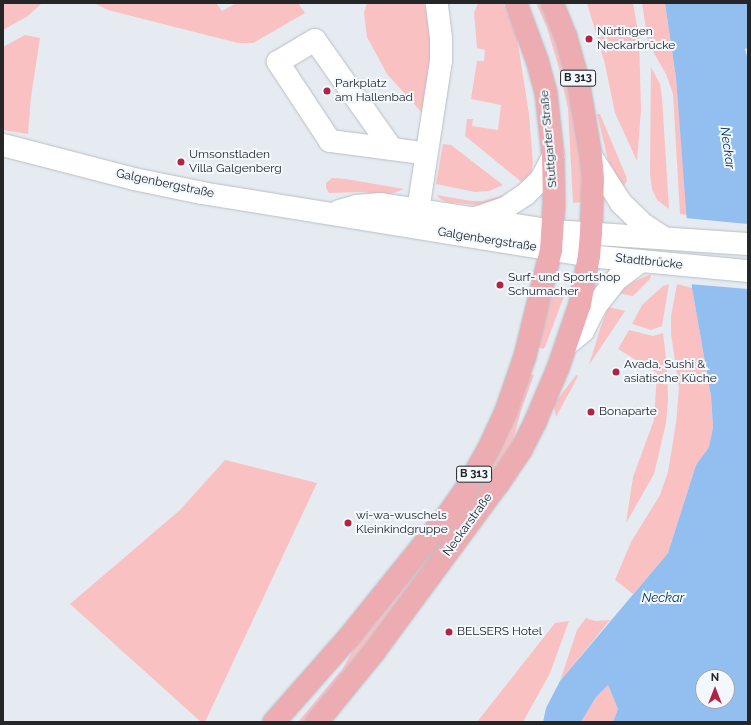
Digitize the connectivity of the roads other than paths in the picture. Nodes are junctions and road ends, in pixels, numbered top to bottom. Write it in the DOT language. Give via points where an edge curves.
graph roads {
  1 [pos="437,3"];
  2 [pos="516,3"];
  3 [pos="552,3"];
  4 [pos="3,145"];
  5 [pos="392,149"];
  6 [pos="426,154"];
  7 [pos="552,156"];
  8 [pos="591,156"];
  9 [pos="473,218"];
  10 [pos="417,219"];
  11 [pos="591,233"];
  12 [pos="664,238"];
  13 [pos="552,241"];
  14 [pos="748,244"];
  15 [pos="589,256"];
  16 [pos="640,262"];
  17 [pos="748,271"];
  18 [pos="566,345"];
  19 [pos="525,356"];
  20 [pos="558,368"];
  21 [pos="274,722"];
  22 [pos="317,722"];
  1 -- 6 [label="street" via="441,61"];
  2 -- 7 [label="main road, Stuttgarter Straße / B 313" via="546,93"];
  3 -- 8 [label="main road, B 313" via="566,37 578,80"];
  4 -- 10 [label="street, Galgenbergstraße" via="134,179 202,193 328,214 357,206 380,204"];
  5 -- 5 [label="street" via="330,141 278,62 314,40"];
  5 -- 6 [label="street"];
  6 -- 10 [label="street"];
  7 -- 9 [label="street, Galgenbergstraße" via="542,178 526,194 505,208"];
  7 -- 13 [label="main road, Stuttgarter Straße / B 313"];
  8 -- 11 [label="main road, B 313"];
  8 -- 12 [label="street" via="621,202 644,225"];
  9 -- 10 [label="street, Galgenbergstraße"];
  9 -- 13 [label="street, Galgenbergstraße"];
  10 -- 13 [label="street, Galgenbergstraße"];
  11 -- 12 [label="street, Stadtbrücke"];
  11 -- 13 [label="street, Stadtbrücke"];
  11 -- 15 [label="main road, Neckarstraße / B 313"];
  12 -- 14 [label="street, Stadtbrücke"];
  13 -- 15 [label="street, Stadtbrücke"];
  13 -- 19 [label="main road, Neckarstraße / B 313"];
  15 -- 16 [label="street, Stadtbrücke"];
  15 -- 18 [label="main road, Neckarstraße / B 313" via="583,292"];
  16 -- 17 [label="street, Stadtbrücke"];
  16 -- 18 [label="street" via="618,278 595,307 583,331"];
  18 -- 20 [label="main road, Neckarstraße / B 313"];
  19 -- 20 [label="main road"];
  19 -- 21 [label="main road, Neckarstraße / B 313" via="506,411 467,487 349,637"];
  20 -- 22 [label="main road, Neckarstraße / B 313" via="521,450 498,484 374,652"];
}
